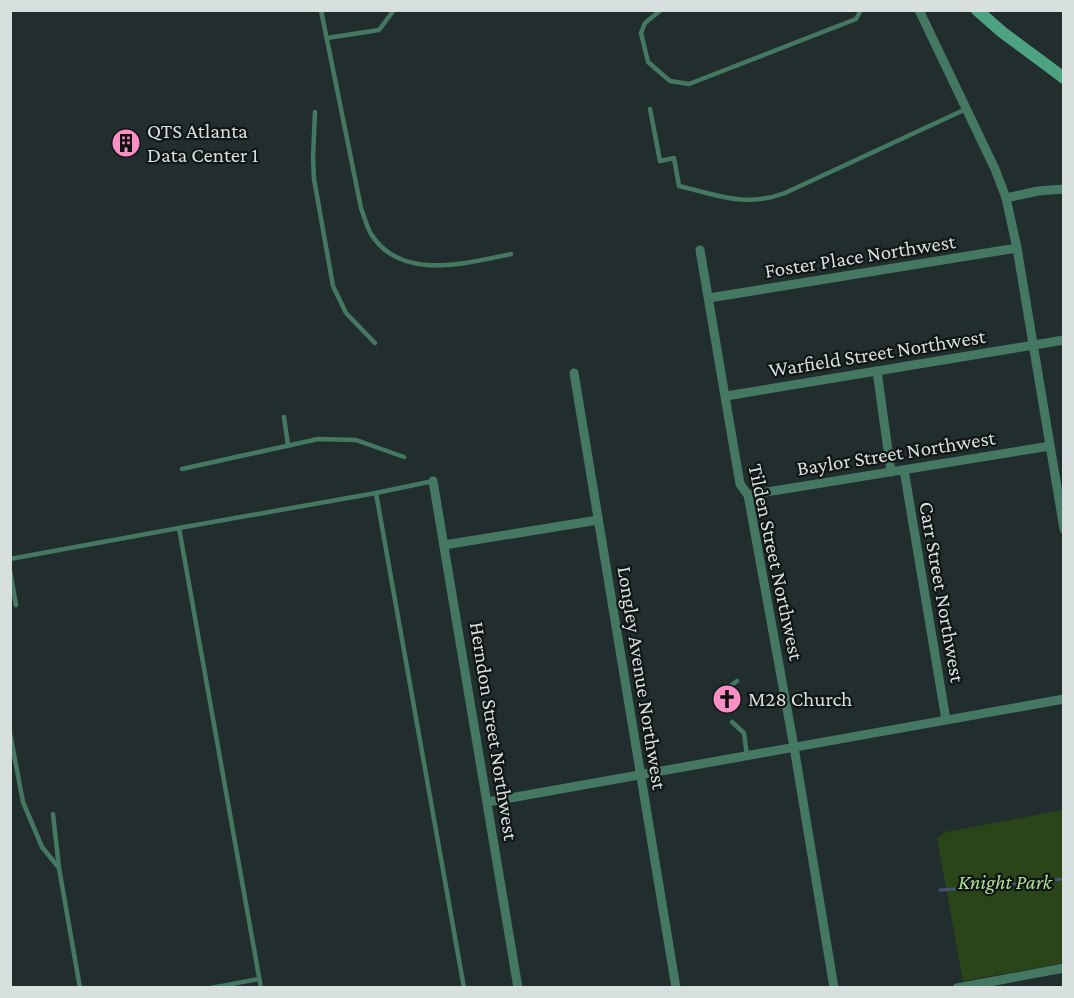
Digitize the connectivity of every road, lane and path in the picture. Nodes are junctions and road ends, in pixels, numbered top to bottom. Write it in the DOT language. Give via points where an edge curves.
graph roads {
  1 [pos="321,10"];
  2 [pos="394,10"];
  3 [pos="661,10"];
  4 [pos="861,10"];
  5 [pos="919,10"];
  6 [pos="977,10"];
  7 [pos="327,38"];
  8 [pos="1064,78"];
  9 [pos="650,109"];
  10 [pos="966,109"];
  11 [pos="315,112"];
  12 [pos="1064,189"];
  13 [pos="1006,198"];
  14 [pos="1017,248"];
  15 [pos="700,250"];
  16 [pos="511,254"];
  17 [pos="709,298"];
  18 [pos="1064,340"];
  19 [pos="375,343"];
  20 [pos="1033,346"];
  21 [pos="877,371"];
  22 [pos="574,373"];
  23 [pos="726,396"];
  24 [pos="284,417"];
  25 [pos="288,445"];
  26 [pos="1050,446"];
  27 [pos="404,457"];
  28 [pos="182,469"];
  29 [pos="904,470"];
  30 [pos="891,472"];
  31 [pos="433,481"];
  32 [pos="376,493"];
  33 [pos="748,495"];
  34 [pos="598,520"];
  35 [pos="179,528"];
  36 [pos="1064,530"];
  37 [pos="444,545"];
  38 [pos="10,559"];
  39 [pos="10,571"];
  40 [pos="16,604"];
  41 [pos="737,681"];
  42 [pos="726,689"];
  43 [pos="1064,699"];
  44 [pos="946,720"];
  45 [pos="732,722"];
  46 [pos="10,733"];
  47 [pos="794,747"];
  48 [pos="747,756"];
  49 [pos="640,775"];
  50 [pos="488,802"];
  51 [pos="53,814"];
  52 [pos="59,868"];
  53 [pos="1064,968"];
  54 [pos="259,980"];
  55 [pos="990,984"];
  56 [pos="80,987"];
  57 [pos="211,987"];
  58 [pos="261,987"];
  59 [pos="464,987"];
  60 [pos="518,987"];
  61 [pos="676,987"];
  62 [pos="834,987"];
  63 [pos="957,987"];
  1 -- 7 [label="lane"];
  2 -- 7 [label="lane" via="379,30"];
  3 -- 4 [label="lane" via="645,23 641,33 648,62 670,81 689,84 856,19"];
  5 -- 10 [label="street"];
  6 -- 8 [label="main road"];
  7 -- 16 [label="lane" via="361,208 382,248 398,259 436,265"];
  9 -- 10 [label="lane" via="660,160 674,158 679,186 755,200 774,196"];
  10 -- 13 [label="street"];
  11 -- 19 [label="lane" via="314,179 333,286 346,313"];
  12 -- 13 [label="street"];
  13 -- 14 [label="street"];
  14 -- 17 [label="street, Foster Place Northwest"];
  14 -- 20 [label="street"];
  15 -- 17 [label="street, Tilden Street Northwest"];
  17 -- 23 [label="street, Tilden Street Northwest"];
  18 -- 20 [label="street, Warfield Street Northwest"];
  20 -- 21 [label="street, Warfield Street Northwest"];
  20 -- 26 [label="street"];
  21 -- 23 [label="street, Warfield Street Northwest"];
  21 -- 30 [label="street"];
  22 -- 34 [label="street, Longley Avenue Northwest"];
  23 -- 33 [label="street, Tilden Street Northwest" via="740,484"];
  24 -- 25 [label="lane"];
  25 -- 27 [label="lane" via="337,438 356,440"];
  25 -- 28 [label="lane"];
  26 -- 29 [label="street, Baylor Street Northwest"];
  26 -- 36 [label="street"];
  29 -- 30 [label="street, Baylor Street Northwest"];
  29 -- 44 [label="street, Carr Street Northwest"];
  30 -- 33 [label="street, Baylor Street Northwest"];
  31 -- 32 [label="lane"];
  31 -- 37 [label="street, Herndon Street Northwest"];
  32 -- 35 [label="lane"];
  32 -- 59 [label="lane"];
  33 -- 47 [label="street, Tilden Street Northwest"];
  34 -- 37 [label="street"];
  34 -- 49 [label="street, Longley Avenue Northwest"];
  35 -- 38 [label="lane"];
  35 -- 54 [label="lane"];
  37 -- 50 [label="street, Herndon Street Northwest"];
  39 -- 40 [label="lane"];
  41 -- 42 [label="lane"];
  43 -- 44 [label="street"];
  44 -- 47 [label="street"];
  45 -- 48 [label="lane" via="744,733"];
  46 -- 52 [label="lane" via="23,802 42,847"];
  47 -- 48 [label="street"];
  47 -- 62 [label="street, Tilden Street Northwest"];
  48 -- 49 [label="street"];
  49 -- 50 [label="street"];
  49 -- 61 [label="street, Longley Avenue Northwest"];
  50 -- 60 [label="street, Herndon Street Northwest"];
  51 -- 52 [label="lane"];
  52 -- 56 [label="lane"];
  53 -- 55 [label="street"];
  54 -- 57 [label="lane"];
  54 -- 58 [label="lane"];
  55 -- 63 [label="street"];
}
